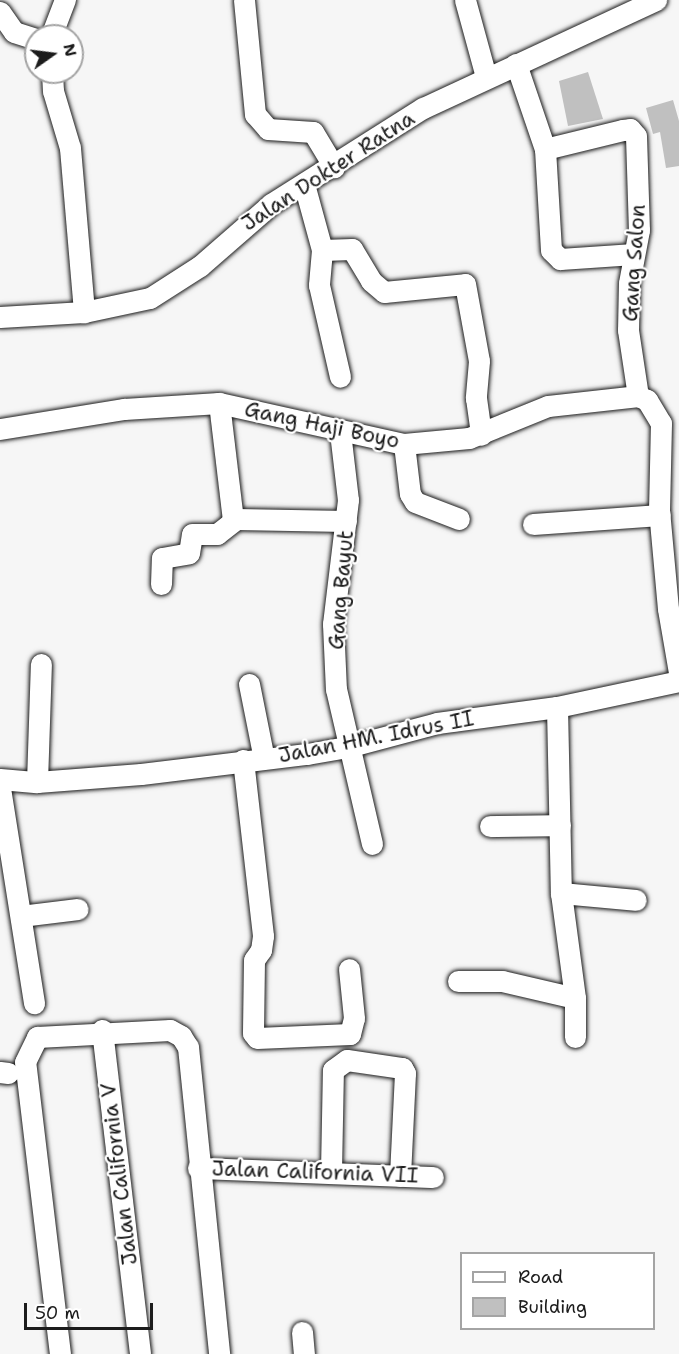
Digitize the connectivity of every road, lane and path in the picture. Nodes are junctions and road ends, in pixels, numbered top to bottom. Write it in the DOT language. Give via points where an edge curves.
graph roads {
  1 [pos="65,0"];
  2 [pos="244,0"];
  3 [pos="465,0"];
  4 [pos="646,2"];
  5 [pos="0,12"];
  6 [pos="56,24"];
  7 [pos="24,35"];
  8 [pos="516,64"];
  9 [pos="486,77"];
  10 [pos="53,84"];
  11 [pos="545,150"];
  12 [pos="334,167"];
  13 [pos="304,184"];
  14 [pos="322,250"];
  15 [pos="634,254"];
  16 [pos="84,312"];
  17 [pos="0,317"];
  18 [pos="340,377"];
  19 [pos="638,396"];
  20 [pos="219,404"];
  21 [pos="0,429"];
  22 [pos="340,432"];
  23 [pos="481,435"];
  24 [pos="404,444"];
  25 [pos="660,515"];
  26 [pos="459,519"];
  27 [pos="233,520"];
  28 [pos="346,521"];
  29 [pos="533,524"];
  30 [pos="161,584"];
  31 [pos="41,664"];
  32 [pos="679,673"];
  33 [pos="679,681"];
  34 [pos="249,684"];
  35 [pos="557,707"];
  36 [pos="347,747"];
  37 [pos="253,759"];
  38 [pos="0,779"];
  39 [pos="37,782"];
  40 [pos="0,788"];
  41 [pos="560,825"];
  42 [pos="490,826"];
  43 [pos="372,844"];
  44 [pos="561,893"];
  45 [pos="636,900"];
  46 [pos="78,909"];
  47 [pos="21,916"];
  48 [pos="349,969"];
  49 [pos="458,981"];
  50 [pos="575,998"];
  51 [pos="34,1003"];
  52 [pos="102,1030"];
  53 [pos="574,1036"];
  54 [pos="198,1168"];
  55 [pos="331,1172"];
  56 [pos="400,1176"];
  57 [pos="433,1177"];
  58 [pos="302,1332"];
  59 [pos="60,1354"];
  60 [pos="140,1354"];
  61 [pos="219,1354"];
  62 [pos="304,1354"];
  1 -- 6 [label="street"];
  2 -- 12 [label="street" via="255,114 268,129 313,132"];
  3 -- 9 [label="street"];
  4 -- 8 [label="street, Jalan Dokter Ratna"];
  5 -- 7 [label="street" via="14,32"];
  8 -- 9 [label="street, Jalan Dokter Ratna"];
  8 -- 11 [label="street"];
  9 -- 12 [label="street, Jalan Dokter Ratna" via="423,108"];
  10 -- 16 [label="street" via="70,148"];
  11 -- 15 [label="street" via="551,250 560,259"];
  11 -- 15 [label="street, Gang Salon" via="630,129 636,136 640,202"];
  12 -- 13 [label="street, Jalan Dokter Ratna"];
  13 -- 14 [label="street"];
  13 -- 16 [label="street, Jalan Dokter Ratna" via="271,204 172,287 128,306"];
  14 -- 18 [label="street" via="320,285"];
  14 -- 23 [label="street" via="352,249 371,281 384,292 465,284 479,361 476,398"];
  15 -- 19 [label="street, Gang Salon" via="628,330"];
  16 -- 17 [label="street, Jalan Dokter Ratna"];
  19 -- 23 [label="street, Gang Haji Boyo" via="532,409"];
  19 -- 25 [label="street" via="648,400 661,423"];
  20 -- 21 [label="street, Gang Haji Boyo" via="124,409"];
  20 -- 22 [label="street, Gang Haji Boyo"];
  20 -- 27 [label="street"];
  22 -- 24 [label="street, Gang Haji Boyo"];
  22 -- 28 [label="street, Gang Bayut" via="348,482"];
  23 -- 24 [label="street, Gang Haji Boyo"];
  24 -- 26 [label="street" via="410,494 415,502"];
  25 -- 29 [label="street"];
  25 -- 32 [label="street" via="668,609"];
  27 -- 28 [label="street"];
  27 -- 30 [label="street" via="217,534 192,534 189,553 162,558"];
  28 -- 36 [label="street, Gang Bayut" via="333,624 336,689"];
  31 -- 39 [label="street"];
  33 -- 35 [label="street, Jalan HM. Idrus II"];
  34 -- 37 [label="street"];
  35 -- 36 [label="street, Jalan HM. Idrus II" via="437,723"];
  35 -- 41 [label="street"];
  36 -- 37 [label="street, Jalan HM. Idrus II"];
  36 -- 43 [label="street, Gang Bayut"];
  37 -- 39 [label="street, Jalan HM. Idrus II" via="141,774"];
  37 -- 48 [label="street" via="262,936 261,950 254,960 253,1033 257,1038 350,1034 354,1018"];
  38 -- 39 [label="street, Jalan HM. Idrus II"];
  40 -- 47 [label="street"];
  41 -- 42 [label="street"];
  41 -- 44 [label="street"];
  44 -- 45 [label="street"];
  44 -- 50 [label="street"];
  46 -- 47 [label="street"];
  47 -- 51 [label="street"];
  49 -- 50 [label="street" via="502,981"];
  50 -- 53 [label="street"];
  52 -- 54 [label="street" via="170,1030 181,1036 188,1047"];
  52 -- 59 [label="street" via="37,1037 25,1062"];
  52 -- 60 [label="street, Jalan California V"];
  54 -- 55 [label="street, Jalan California VII"];
  54 -- 61 [label="street"];
  55 -- 56 [label="street, Jalan California VII"];
  55 -- 56 [label="street" via="333,1070 347,1060 402,1068 405,1072"];
  56 -- 57 [label="street, Jalan California VII"];
  58 -- 62 [label="street"];
}
